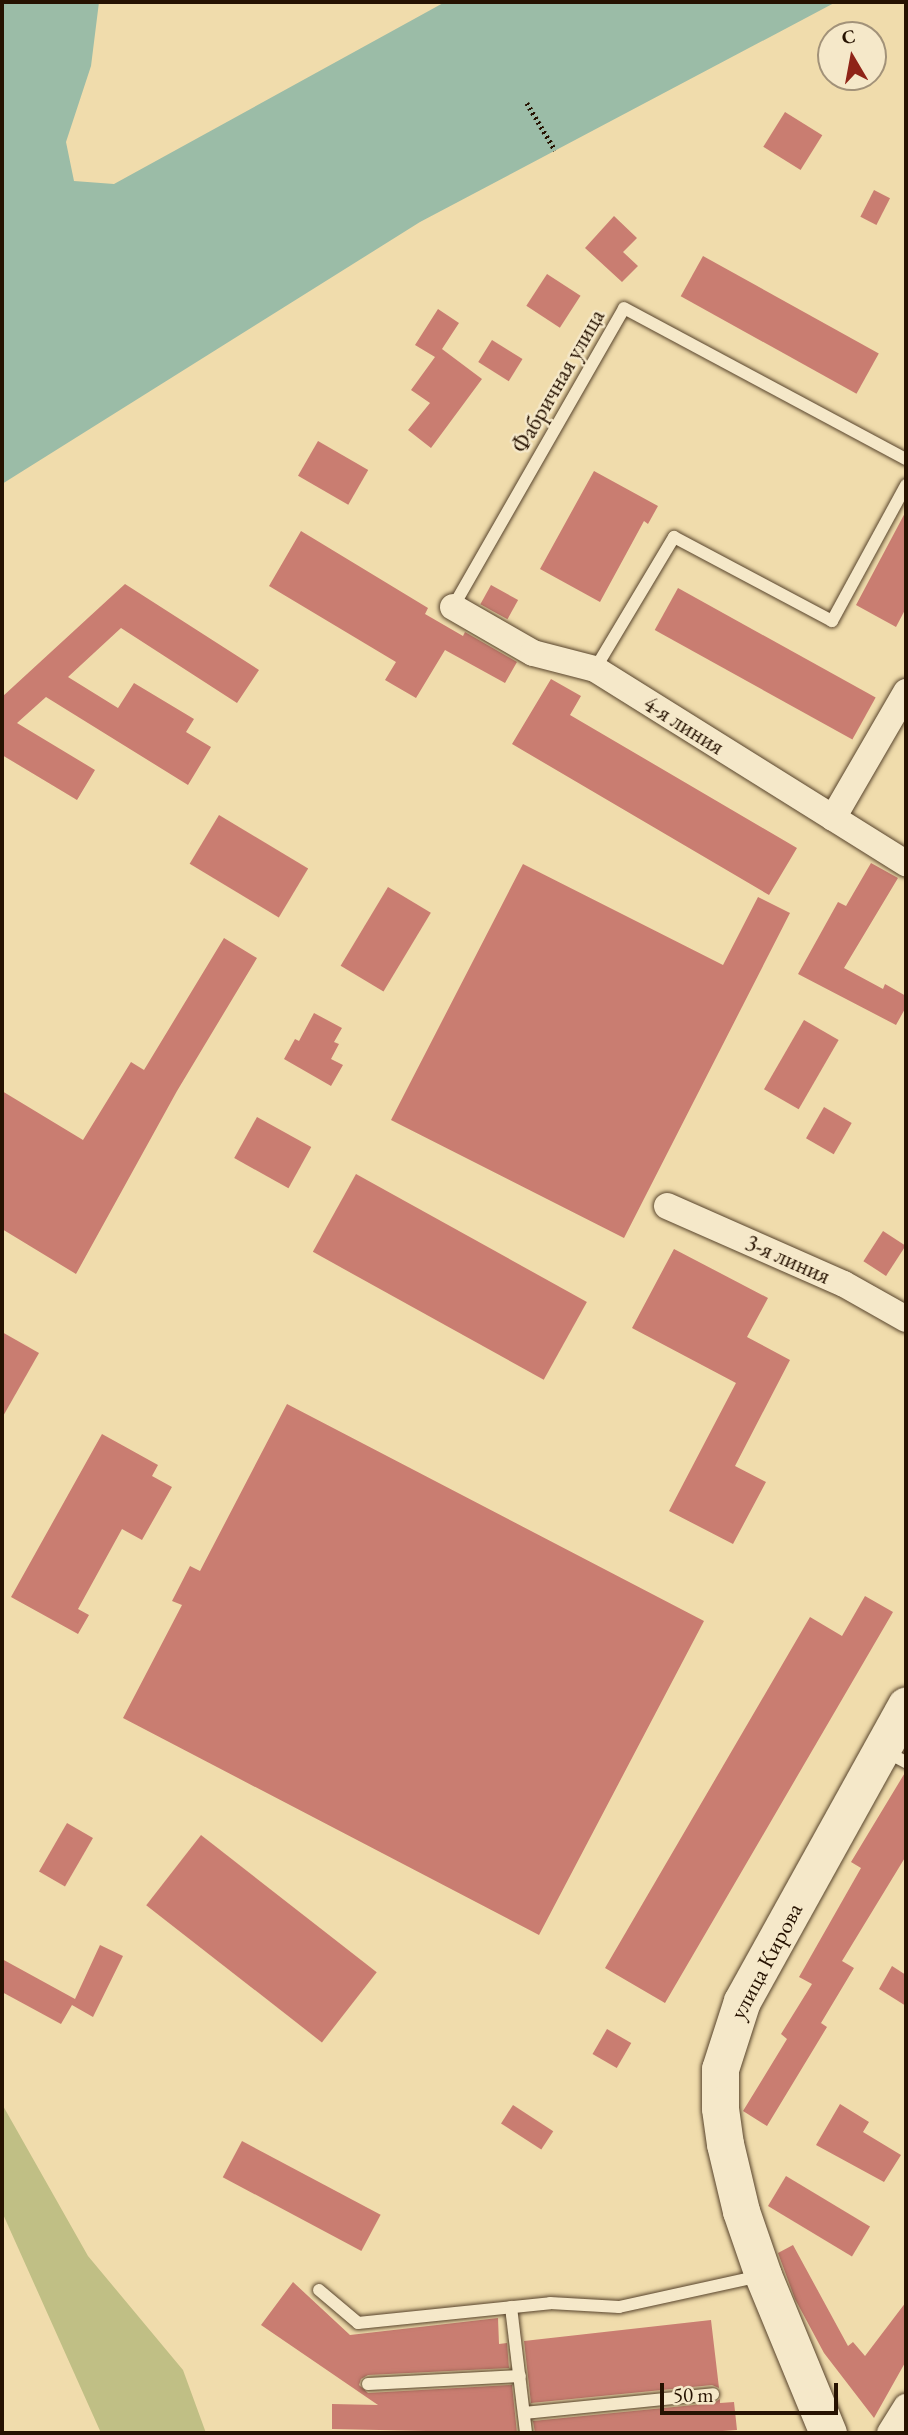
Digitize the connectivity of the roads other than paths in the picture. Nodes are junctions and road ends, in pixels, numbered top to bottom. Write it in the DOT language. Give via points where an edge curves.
graph roads {
  1 [pos="906,459"];
  2 [pos="906,485"];
  3 [pos="453,607"];
  4 [pos="595,669"];
  5 [pos="906,692"];
  6 [pos="833,818"];
  7 [pos="906,863"];
  8 [pos="667,1206"];
  9 [pos="906,1319"];
  10 [pos="906,1704"];
  11 [pos="894,1756"];
  12 [pos="762,2276"];
  13 [pos="319,2290"];
  14 [pos="511,2307"];
  15 [pos="520,2376"];
  16 [pos="368,2384"];
  17 [pos="713,2395"];
  18 [pos="906,2407"];
  19 [pos="524,2413"];
  20 [pos="526,2433"];
  21 [pos="828,2433"];
  22 [pos="890,2433"];
  1 -- 3 [label="lane, Фабричная улица" via="624,308"];
  2 -- 4 [label="lane" via="832,621 674,537"];
  3 -- 4 [label="street, 4-я линия" via="533,653"];
  4 -- 6 [label="street, 4-я линия"];
  5 -- 6 [label="street"];
  6 -- 7 [label="street, 4-я линия"];
  8 -- 9 [label="street, 3-я линия" via="844,1284"];
  10 -- 11 [label="street, улица Кирова"];
  11 -- 12 [label="street, улица Кирова" via="742,2001 720,2069 725,2144"];
  12 -- 14 [label="lane" via="620,2307 550,2303"];
  12 -- 21 [label="street, улица Кирова"];
  13 -- 14 [label="lane" via="358,2323"];
  14 -- 15 [label="lane"];
  15 -- 16 [label="lane"];
  15 -- 19 [label="lane"];
  17 -- 19 [label="lane"];
  18 -- 22 [label="street"];
  19 -- 20 [label="lane"];
}
